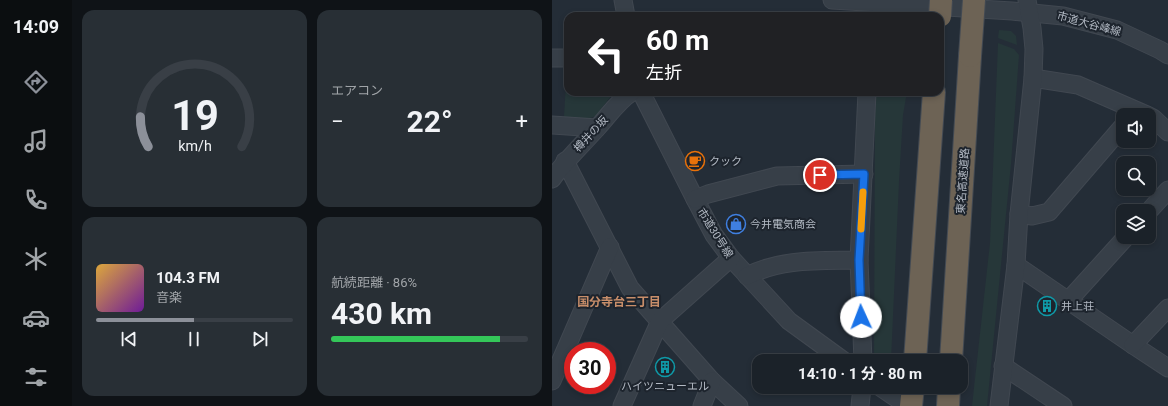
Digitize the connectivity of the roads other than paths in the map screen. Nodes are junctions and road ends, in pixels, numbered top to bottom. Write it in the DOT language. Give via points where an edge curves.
graph roads {
  1 [pos="623,0"];
  2 [pos="832,0"];
  3 [pos="941,0"];
  4 [pos="974,0"];
  5 [pos="876,6"];
  6 [pos="1028,6"];
  7 [pos="625,12"];
  8 [pos="940,12"];
  9 [pos="1168,55"];
  10 [pos="552,58"];
  11 [pos="564,58"];
  12 [pos="1033,78"];
  13 [pos="627,96"];
  14 [pos="643,96"];
  15 [pos="867,96"];
  16 [pos="934,96"];
  17 [pos="1128,108"];
  18 [pos="1156,121"];
  19 [pos="552,125"];
  20 [pos="597,128"];
  21 [pos="1168,132"];
  22 [pos="1116,134"];
  23 [pos="565,161"];
  24 [pos="864,174"];
  25 [pos="552,179"];
  26 [pos="1168,190"];
  27 [pos="694,199"];
  28 [pos="1155,204"];
  29 [pos="1019,214"];
  30 [pos="1120,244"];
  31 [pos="610,247"];
  32 [pos="731,258"];
  33 [pos="859,260"];
  34 [pos="1016,265"];
  35 [pos="747,276"];
  36 [pos="1068,301"];
  37 [pos="1168,308"];
  38 [pos="660,321"];
  39 [pos="1133,345"];
  40 [pos="835,354"];
  41 [pos="862,354"];
  42 [pos="915,354"];
  43 [pos="951,354"];
  44 [pos="1003,366"];
  45 [pos="1168,368"];
  46 [pos="552,381"];
  47 [pos="712,381"];
  48 [pos="861,394"];
  49 [pos="890,394"];
  50 [pos="912,394"];
  51 [pos="949,394"];
  52 [pos="622,406"];
  53 [pos="702,406"];
  54 [pos="739,406"];
  55 [pos="860,406"];
  56 [pos="908,406"];
  57 [pos="911,406"];
  58 [pos="948,406"];
  59 [pos="999,406"];
  60 [pos="1063,406"];
  1 -- 7 [label="street"];
  2 -- 5 [label="street, 市道大谷峰線"];
  3 -- 8 [label="highway, bridge"];
  4 -- 43 [label="highway, 東名高速道路, bridge"];
  5 -- 6 [label="street, 市道大谷峰線"];
  6 -- 9 [label="street, 市道大谷峰線" via="1117,30"];
  6 -- 12 [label="street" via="1034,49"];
  10 -- 11 [label="street"];
  12 -- 17 [label="street" via="1078,86"];
  12 -- 29 [label="street"];
  13 -- 20 [label="street, 樽井の坂"];
  14 -- 27 [label="street, 市道30号線"];
  15 -- 24 [label="street"];
  16 -- 42 [label="highway"];
  18 -- 21 [label="street"];
  19 -- 20 [label="street"];
  20 -- 23 [label="street, 樽井の坂"];
  22 -- 29 [label="street" via="1049,212 1032,216"];
  23 -- 25 [label="street, 樽井の坂"];
  23 -- 31 [label="street"];
  24 -- 27 [label="street" via="777,176"];
  24 -- 33 [label="street"];
  26 -- 28 [label="street"];
  27 -- 32 [label="street, 市道30号線" via="714,235"];
  29 -- 34 [label="street"];
  30 -- 36 [label="street"];
  31 -- 38 [label="street" via="630,288"];
  31 -- 46 [label="street"];
  32 -- 35 [label="street, 市道30号線"];
  32 -- 38 [label="street"];
  33 -- 35 [label="street" via="793,262 758,270"];
  33 -- 41 [label="street"];
  34 -- 36 [label="street"];
  34 -- 44 [label="street"];
  35 -- 40 [label="street, 市道30号線" via="790,321"];
  36 -- 39 [label="street"];
  37 -- 39 [label="street"];
  38 -- 47 [label="street"];
  38 -- 52 [label="street"];
  39 -- 45 [label="street"];
  44 -- 59 [label="street"];
  44 -- 60 [label="street"];
  47 -- 53 [label="street"];
  47 -- 54 [label="street"];
  48 -- 55 [label="street"];
  49 -- 56 [label="street"];
  50 -- 57 [label="highway"];
  51 -- 58 [label="highway"];
}
